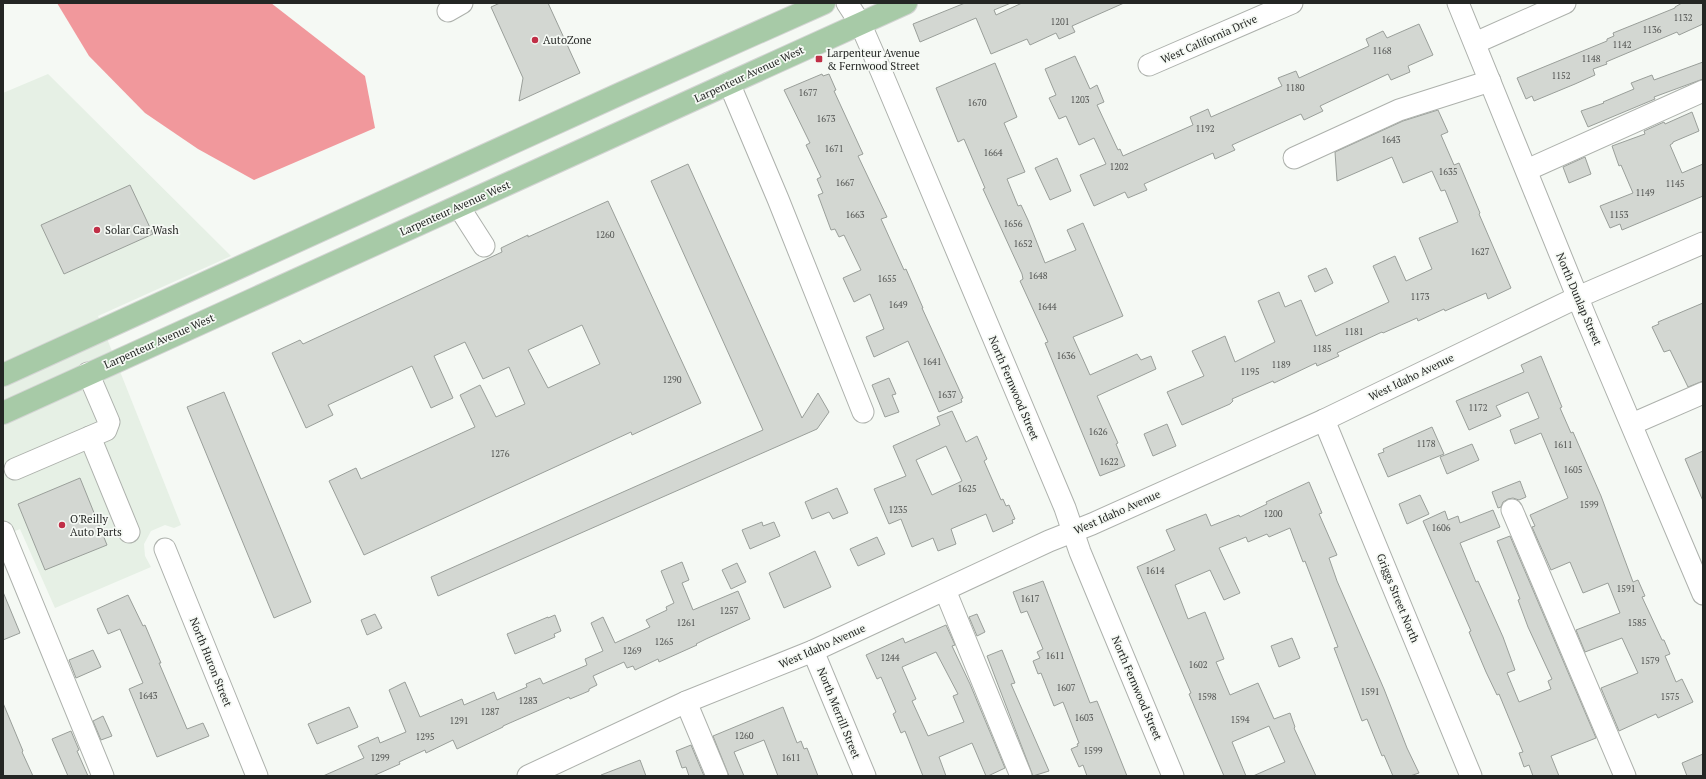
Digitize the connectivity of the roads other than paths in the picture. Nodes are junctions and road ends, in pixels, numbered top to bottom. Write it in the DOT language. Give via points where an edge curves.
graph roads {
  1 [pos="824,3"];
  2 [pos="847,3"];
  3 [pos="906,3"];
  4 [pos="1292,3"];
  5 [pos="1458,3"];
  6 [pos="1564,3"];
  7 [pos="860,23"];
  8 [pos="1475,43"];
  9 [pos="1149,66"];
  10 [pos="1490,81"];
  11 [pos="729,83"];
  12 [pos="1703,90"];
  13 [pos="1294,158"];
  14 [pos="1527,170"];
  15 [pos="459,206"];
  16 [pos="1703,243"];
  17 [pos="484,246"];
  18 [pos="1578,297"];
  19 [pos="88,373"];
  20 [pos="3,376"];
  21 [pos="1703,392"];
  22 [pos="863,412"];
  23 [pos="3,413"];
  24 [pos="1324,420"];
  25 [pos="1632,424"];
  26 [pos="90,437"];
  27 [pos="14,469"];
  28 [pos="1512,510"];
  29 [pos="1073,531"];
  30 [pos="3,532"];
  31 [pos="129,532"];
  32 [pos="165,549"];
  33 [pos="1695,551"];
  34 [pos="944,590"];
  35 [pos="1703,594"];
  36 [pos="813,651"];
  37 [pos="686,702"];
  38 [pos="559,770"];
  39 [pos="103,776"];
  40 [pos="257,776"];
  41 [pos="528,776"];
  42 [pos="717,776"];
  43 [pos="865,776"];
  44 [pos="1021,776"];
  45 [pos="1173,776"];
  46 [pos="1471,776"];
  47 [pos="1625,776"];
  1 -- 20 [label="main road"];
  2 -- 7 [label="street, North Fernwood Street"];
  3 -- 7 [label="main road, Larpenteur Avenue West"];
  4 -- 9 [label="street, West California Drive"];
  5 -- 8 [label="street, North Dunlap Street"];
  6 -- 8 [label="street"];
  7 -- 11 [label="main road, Larpenteur Avenue West"];
  7 -- 29 [label="street, North Fernwood Street"];
  8 -- 10 [label="street, North Dunlap Street"];
  10 -- 13 [label="street" via="1399,110"];
  10 -- 14 [label="street, North Dunlap Street"];
  11 -- 15 [label="main road, Larpenteur Avenue West"];
  11 -- 22 [label="street"];
  12 -- 14 [label="street"];
  14 -- 18 [label="street, North Dunlap Street"];
  15 -- 17 [label="street"];
  15 -- 19 [label="main road, Larpenteur Avenue West"];
  16 -- 18 [label="street, West Idaho Avenue"];
  18 -- 24 [label="street, West Idaho Avenue"];
  18 -- 25 [label="street, North Dunlap Street"];
  19 -- 23 [label="main road, Larpenteur Avenue West"];
  19 -- 26 [label="street" via="109,422 106,430"];
  21 -- 25 [label="street"];
  24 -- 29 [label="street, West Idaho Avenue"];
  24 -- 46 [label="street, Griggs Street North"];
  25 -- 33 [label="street, North Dunlap Street"];
  26 -- 27 [label="street"];
  26 -- 31 [label="street"];
  28 -- 47 [label="street"];
  29 -- 34 [label="street, West Idaho Avenue"];
  29 -- 45 [label="street, North Fernwood Street"];
  30 -- 39 [label="street"];
  32 -- 40 [label="street, North Huron Street"];
  33 -- 35 [label="street, North Dunlap Street"];
  34 -- 36 [label="street, West Idaho Avenue"];
  34 -- 44 [label="street"];
  36 -- 37 [label="street, West Idaho Avenue"];
  36 -- 43 [label="street, North Merrill Street"];
  37 -- 38 [label="street, West Idaho Avenue"];
  37 -- 42 [label="street"];
  38 -- 41 [label="street, West Idaho Avenue"];
}
